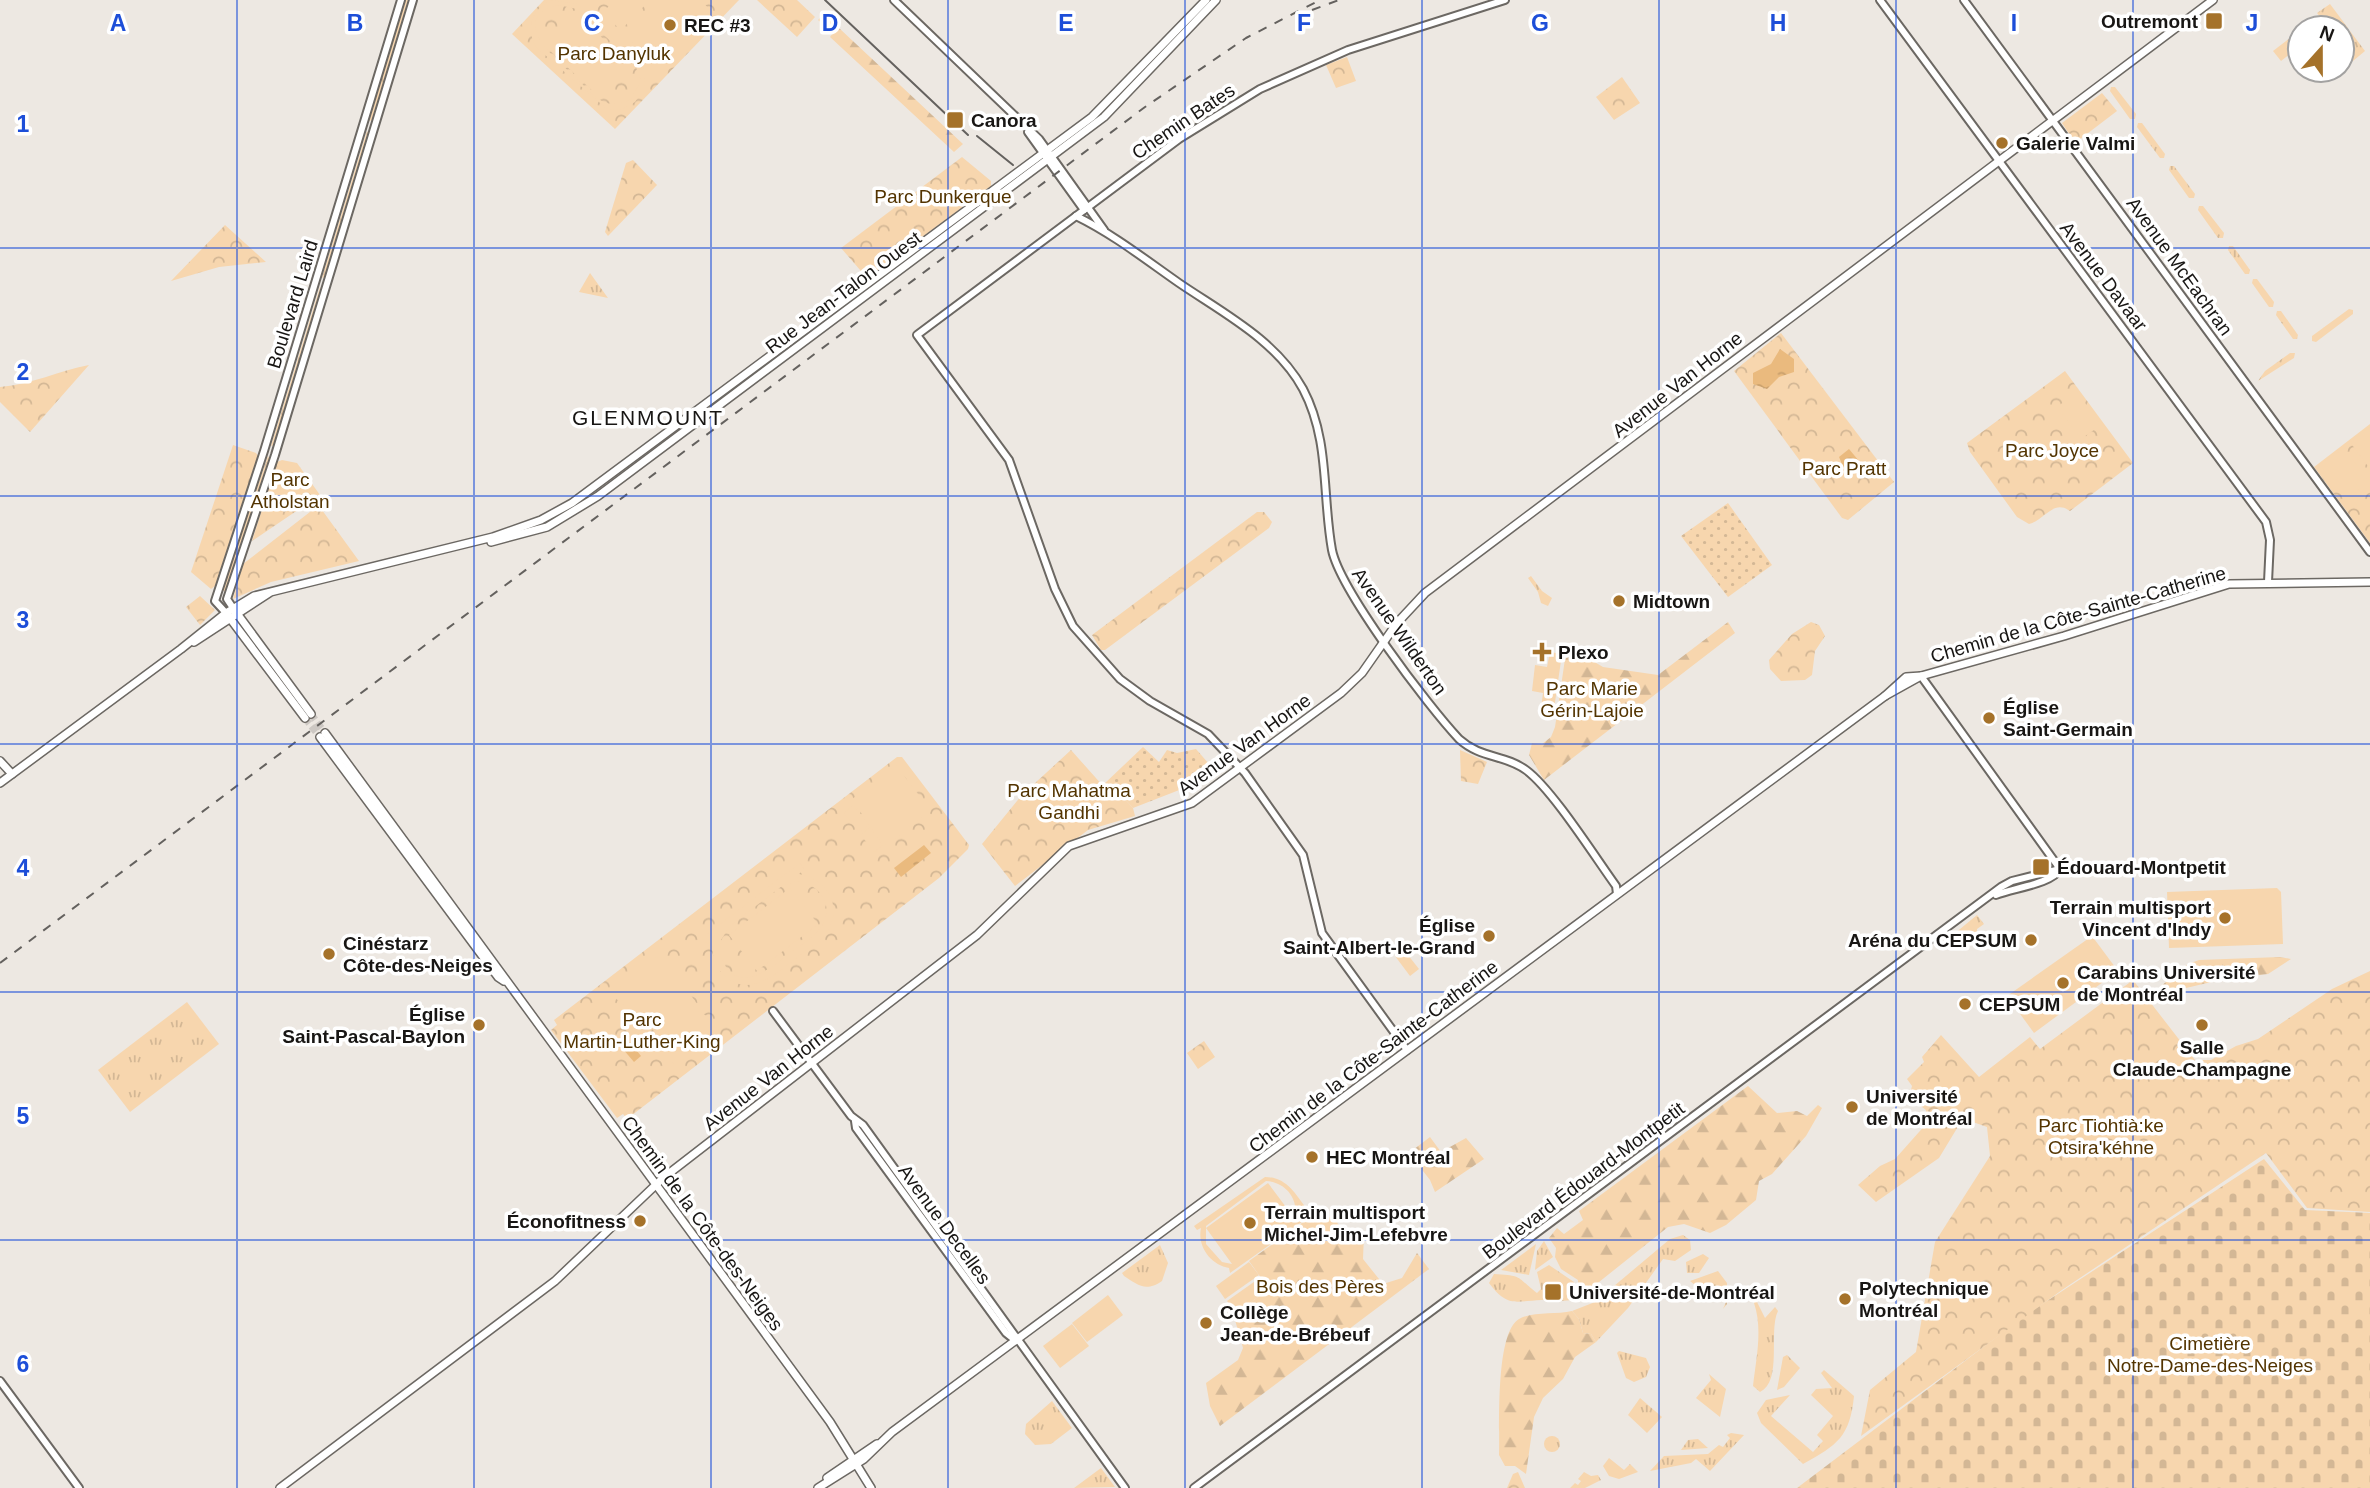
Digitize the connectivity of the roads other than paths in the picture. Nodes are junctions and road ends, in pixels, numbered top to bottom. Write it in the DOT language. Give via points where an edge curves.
graph roads {
  1 [pos="401,0"];
  2 [pos="413,0"];
  3 [pos="894,0"];
  4 [pos="1206,0"];
  5 [pos="1216,0"];
  6 [pos="1505,0"];
  7 [pos="1880,0"];
  8 [pos="1964,0"];
  9 [pos="2213,0"];
  10 [pos="2053,121"];
  11 [pos="1047,154"];
  12 [pos="1999,161"];
  13 [pos="1086,208"];
  14 [pos="1076,216"];
  15 [pos="1108,234"];
  16 [pos="2370,552"];
  17 [pos="2268,582"];
  18 [pos="2370,582"];
  19 [pos="270,593"];
  20 [pos="229,610"];
  21 [pos="235,618"];
  22 [pos="1385,641"];
  23 [pos="181,649"];
  24 [pos="1921,676"];
  25 [pos="308,716"];
  26 [pos="322,735"];
  27 [pos="0,761"];
  28 [pos="1240,768"];
  29 [pos="12,774"];
  30 [pos="0,783"];
  31 [pos="1617,894"];
  32 [pos="773,1011"];
  33 [pos="1407,1050"];
  34 [pos="812,1063"];
  35 [pos="656,1184"];
  36 [pos="1016,1341"];
  37 [pos="0,1381"];
  38 [pos="853,1461"];
  39 [pos="79,1488"];
  40 [pos="280,1488"];
  41 [pos="817,1488"];
  42 [pos="871,1488"];
  43 [pos="1125,1488"];
  44 [pos="1194,1488"];
  1 -- 20 [label="street, Boulevard Laird" via="215,601"];
  2 -- 20 [label="street, Boulevard Laird" via="277,450 227,599"];
  3 -- 11 [label="street, Avenue Wilderton"];
  4 -- 11 [label="main road, Rue Jean-Talon Ouest" via="1105,105"];
  5 -- 11 [label="main road, Rue Jean-Talon Ouest" via="1116,106"];
  6 -- 13 [label="street, Chemin Bates" via="1348,50 1260,89"];
  7 -- 12 [label="street, Avenue Davaar"];
  8 -- 10 [label="street, Avenue McEachran"];
  9 -- 10 [label="main road, Avenue Van Horne"];
  10 -- 12 [label="main road, Avenue Van Horne"];
  10 -- 16 [label="street, Avenue McEachran"];
  11 -- 13 [label="street, Avenue Wilderton"];
  11 -- 19 [label="main road, Rue Jean-Talon Ouest" via="572,503 511,531 452,549"];
  12 -- 17 [label="street, Avenue Davaar" via="2266,522"];
  12 -- 22 [label="main road, Avenue Van Horne" via="1425,593"];
  13 -- 14 [label="street, Chemin Bates"];
  13 -- 15 [label="street, Avenue Wilderton"];
  14 -- 15 [label="street, Avenue Wilderton"];
  14 -- 28 [label="street, Chemin Bates" via="917,337 1009,460 1055,589 1087,643 1129,687 1208,734"];
  15 -- 22 [label="street, Avenue Wilderton" via="1260,339 1301,386 1321,439 1335,563"];
  17 -- 18 [label="main road, Chemin de la Côte-Sainte-Catherine"];
  17 -- 24 [label="main road, Chemin de la Côte-Sainte-Catherine" via="2225,585"];
  19 -- 20 [label="main road, Rue Jean-Talon Ouest"];
  19 -- 21 [label="main road, Rue Jean-Talon Ouest"];
  20 -- 21 [label="main road"];
  20 -- 23 [label="main road, Rue Jean-Talon Ouest"];
  21 -- 23 [label="main road, Rue Jean-Talon Ouest"];
  21 -- 25 [label="main road"];
  22 -- 28 [label="main road, Avenue Van Horne" via="1341,693"];
  22 -- 31 [label="street, Avenue Wilderton" via="1464,743 1534,776 1616,886"];
  23 -- 29 [label="main road, Rue Jean-Talon Ouest"];
  24 -- 31 [label="main road, Chemin de la Côte-Sainte-Catherine" via="1906,677"];
  24 -- 44 [label="street, Boulevard Édouard-Montpetit" via="2060,869 2056,876 1991,897"];
  26 -- 35 [label="main road, Chemin de la Côte-des-Neiges"];
  27 -- 29 [label="main road"];
  28 -- 33 [label="street" via="1303,855 1322,933"];
  28 -- 34 [label="main road, Avenue Van Horne" via="1187,806 1069,846 977,935"];
  29 -- 30 [label="main road, Rue Jean-Talon Ouest"];
  31 -- 33 [label="main road, Chemin de la Côte-Sainte-Catherine"];
  32 -- 34 [label="street, Avenue Decelles"];
  33 -- 36 [label="main road, Chemin de la Côte-Sainte-Catherine"];
  34 -- 35 [label="main road, Avenue Van Horne"];
  34 -- 36 [label="street, Avenue Decelles" via="897,1185"];
  35 -- 38 [label="main road, Chemin de la Côte-des-Neiges"];
  35 -- 40 [label="main road, Avenue Van Horne" via="547,1287"];
  36 -- 38 [label="main road, Chemin de la Côte-Sainte-Catherine"];
  36 -- 43 [label="street, Avenue Decelles"];
  37 -- 39 [label="street"];
  38 -- 41 [label="main road, Chemin de la Côte-Sainte-Catherine"];
  38 -- 42 [label="main road, Chemin de la Côte-des-Neiges"];
}
